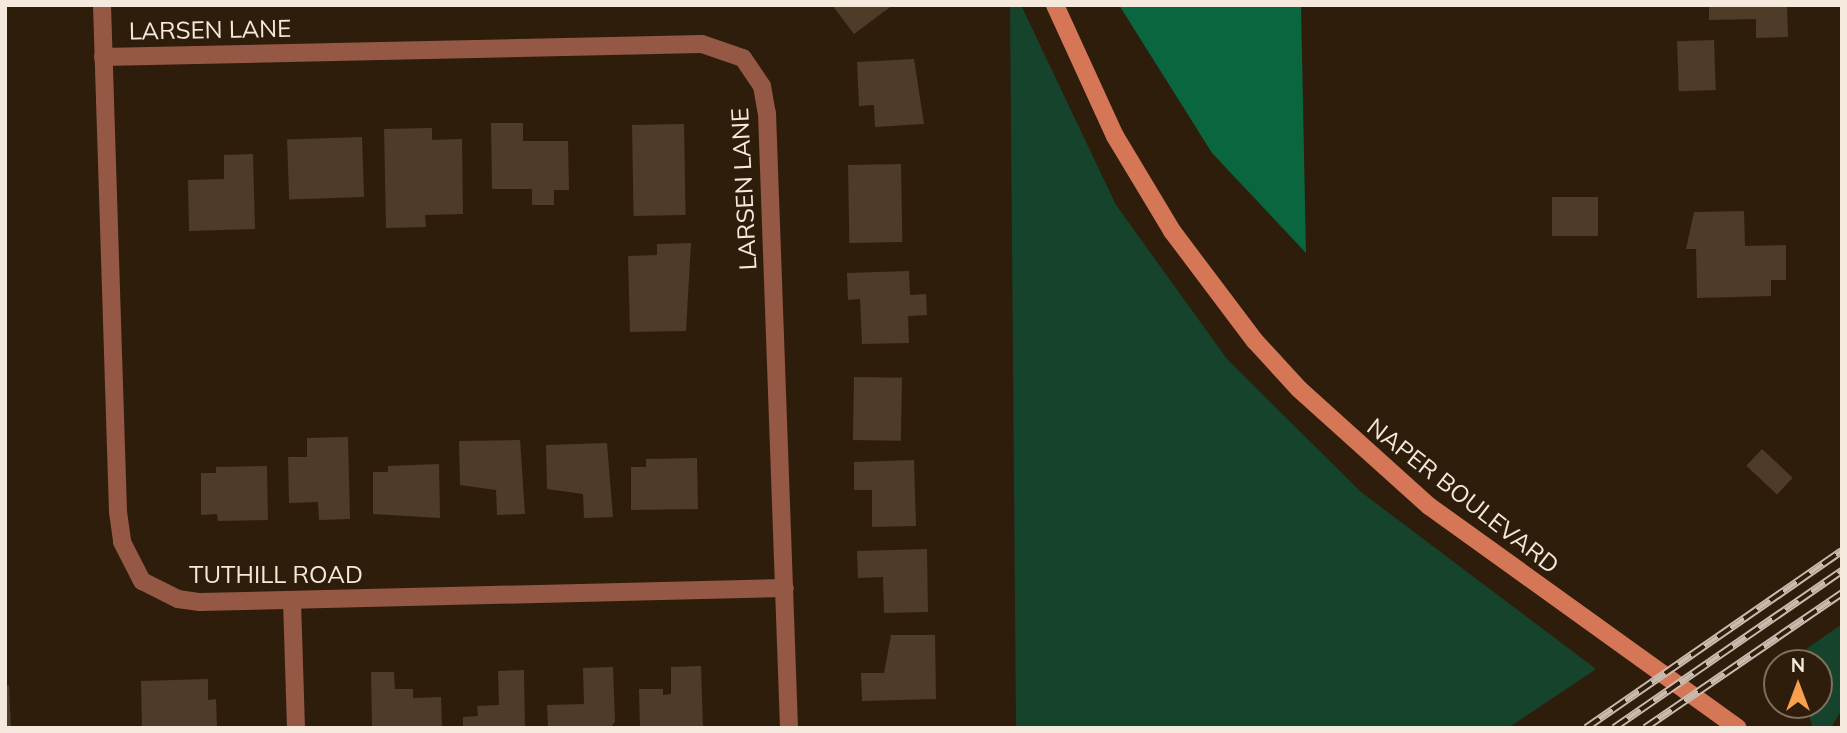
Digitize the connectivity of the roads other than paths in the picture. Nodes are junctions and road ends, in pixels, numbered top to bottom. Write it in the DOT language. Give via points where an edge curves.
graph roads {
  1 [pos="102,5"];
  2 [pos="1055,5"];
  3 [pos="103,57"];
  4 [pos="785,588"];
  5 [pos="292,601"];
  6 [pos="296,728"];
  7 [pos="789,728"];
  8 [pos="1738,728"];
  1 -- 3 [label="street, TUTHILL ROAD"];
  2 -- 8 [label="main road, NAPER BOULEVARD" via="1115,136 1172,231 1255,341 1299,389 1429,506"];
  3 -- 4 [label="street, LARSEN LANE" via="702,44 743,58 762,86 767,113"];
  3 -- 5 [label="street, TUTHILL ROAD" via="122,542 142,581 178,599"];
  4 -- 5 [label="street, TUTHILL ROAD"];
  4 -- 7 [label="street, LARSEN LANE"];
  5 -- 6 [label="street"];
}
